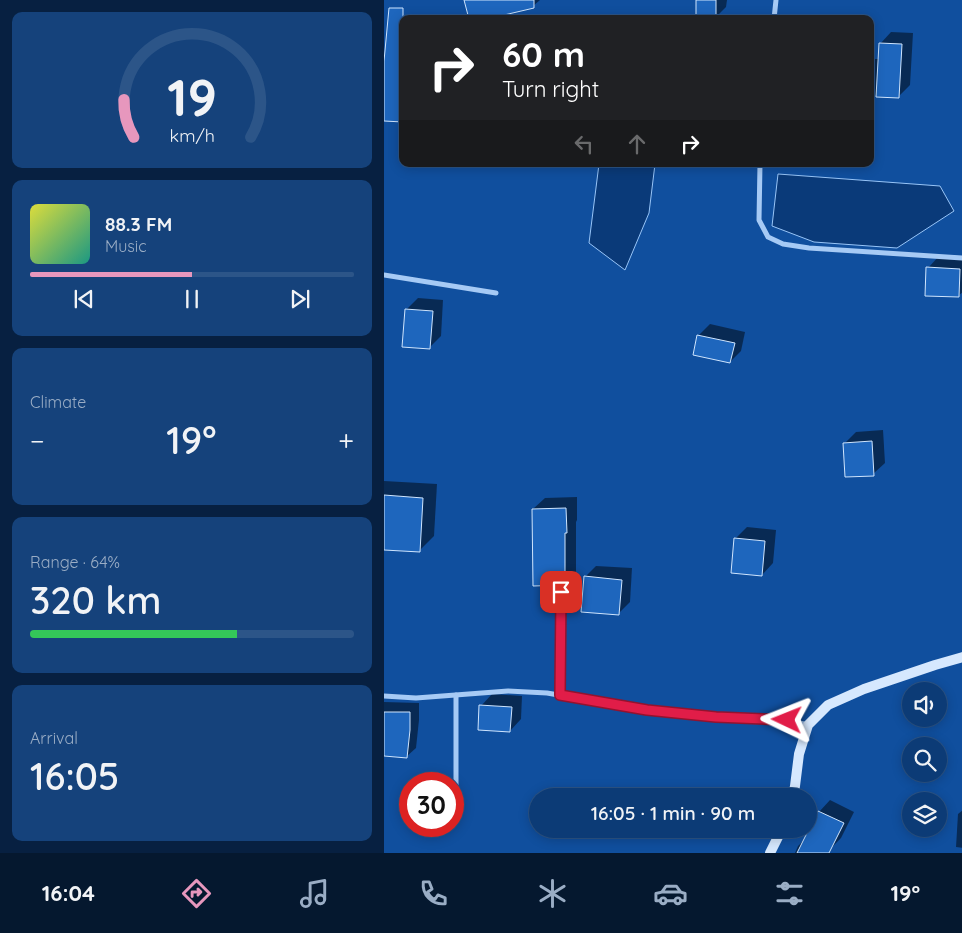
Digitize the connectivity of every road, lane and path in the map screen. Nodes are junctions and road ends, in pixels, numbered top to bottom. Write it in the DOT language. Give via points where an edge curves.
graph roads {
  1 [pos="776,0"];
  2 [pos="774,15"];
  3 [pos="760,167"];
  4 [pos="962,258"];
  5 [pos="384,275"];
  6 [pos="496,293"];
  7 [pos="561,592"];
  8 [pos="962,657"];
  9 [pos="456,695"];
  10 [pos="560,695"];
  11 [pos="384,696"];
  12 [pos="808,725"];
  13 [pos="456,772"];
  14 [pos="794,788"];
  15 [pos="778,838"];
  16 [pos="770,853"];
  1 -- 2 [label="street"];
  3 -- 4 [label="street" via="759,220 768,237 784,244 809,248"];
  5 -- 6 [label="street"];
  7 -- 10 [label="street"];
  8 -- 12 [label="street" via="864,688 828,705"];
  9 -- 10 [label="street" via="508,692"];
  9 -- 11 [label="street"];
  9 -- 13 [label="street"];
  10 -- 12 [label="street" via="634,708 716,717 787,720"];
  12 -- 14 [label="street" via="799,754"];
  15 -- 16 [label="street"];
}
